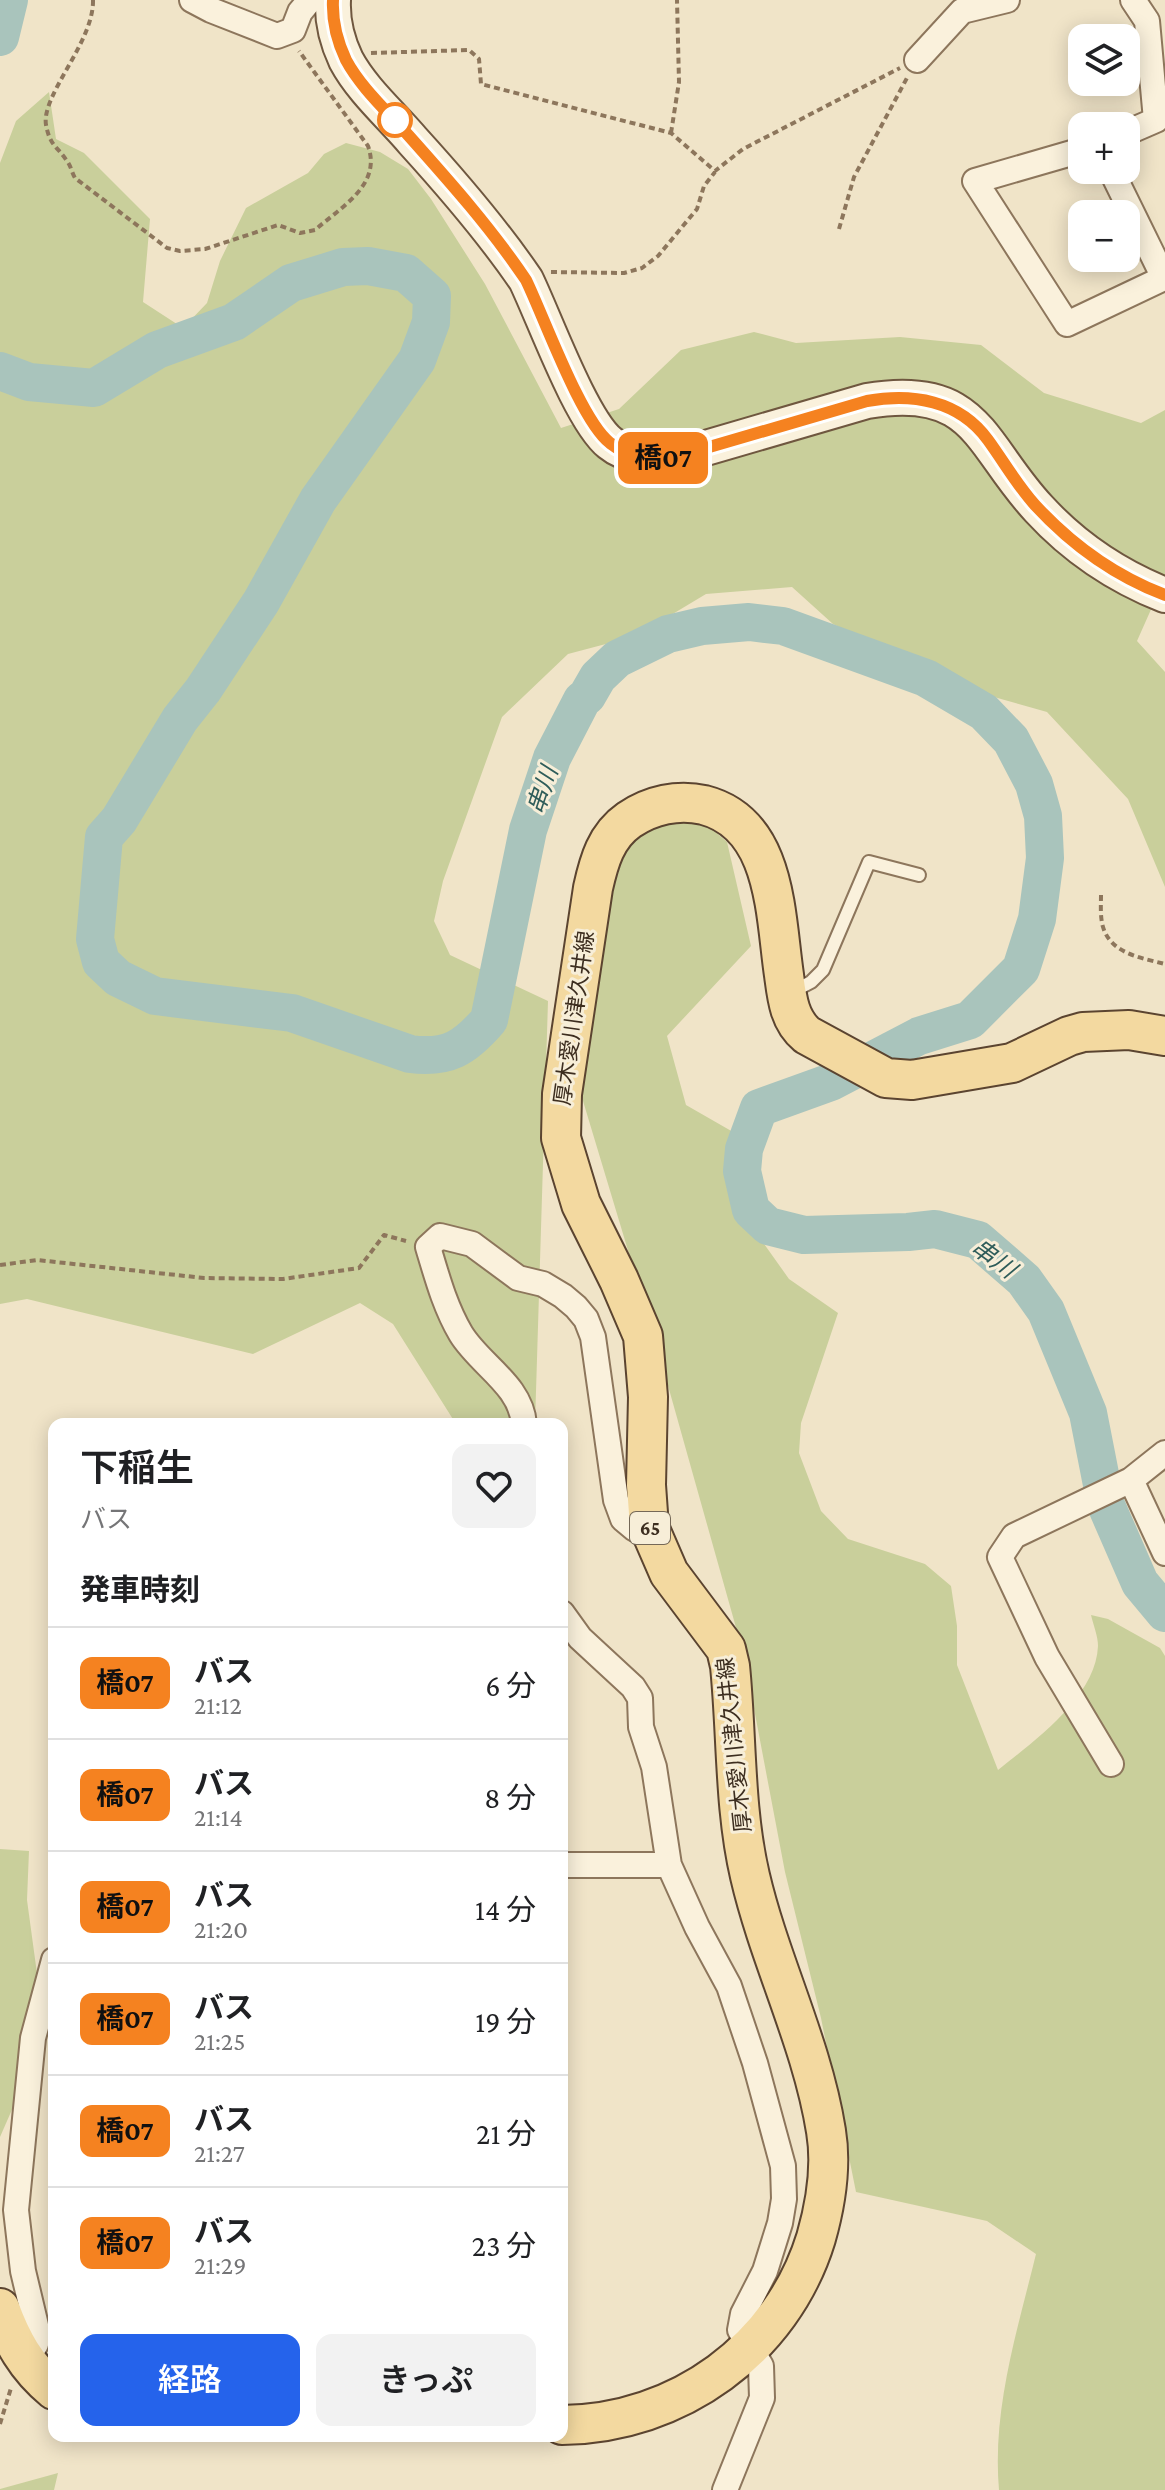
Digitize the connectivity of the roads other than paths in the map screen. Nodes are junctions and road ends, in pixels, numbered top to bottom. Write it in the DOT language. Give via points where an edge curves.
graph roads {
  1 [pos="192,0"];
  2 [pos="310,0"];
  3 [pos="333,0"];
  4 [pos="1007,0"];
  5 [pos="1133,0"];
  6 [pos="917,60"];
  7 [pos="1140,127"];
  8 [pos="1068,154"];
  9 [pos="1118,184"];
  10 [pos="1165,595"];
  11 [pos="919,875"];
  12 [pos="786,995"];
  13 [pos="1165,1036"];
  14 [pos="523,1418"];
  15 [pos="1165,1453"];
  16 [pos="1131,1480"];
  17 [pos="649,1527"];
  18 [pos="1165,1553"];
  19 [pos="568,1621"];
  20 [pos="1111,1764"];
  21 [pos="568,1865"];
  22 [pos="669,1865"];
  23 [pos="48,1982"];
  24 [pos="0,2308"];
  25 [pos="752,2348"];
  26 [pos="25,2361"];
  27 [pos="48,2384"];
  28 [pos="568,2424"];
  29 [pos="725,2490"];
  1 -- 2 [label="street" via="270,35 293,30"];
  3 -- 10 [label="main road" via="338,40 356,76 487,226 526,280 586,412 610,443 652,458 675,457 867,401 926,400 957,412 981,431 1022,490 1068,538 1117,572"];
  4 -- 6 [label="street" via="962,11"];
  5 -- 7 [label="street" via="1147,21 1156,120"];
  8 -- 9 [label="street" via="975,181 1067,324 1164,278"];
  11 -- 12 [label="lane" via="869,862 823,970"];
  12 -- 13 [label="main road, 厚木愛川津久井線 / 65" via="796,1026 886,1078 912,1080 1012,1063 1083,1032 1129,1030"];
  12 -- 17 [label="main road, 厚木愛川津久井線 / 65" via="763,856 746,830 716,808 664,804 639,814 613,834 593,888 562,1094 561,1138 581,1204 643,1336"];
  14 -- 17 [label="street" via="511,1389 462,1336 444,1300 428,1247 440,1236 472,1244 518,1278 543,1284 586,1319 616,1500 628,1525"];
  15 -- 16 [label="street"];
  16 -- 18 [label="street"];
  16 -- 20 [label="street" via="1014,1536 1000,1557 1047,1657"];
  17 -- 25 [label="main road, 厚木愛川津久井線 / 65" via="669,1573 726,1649 739,1812 750,1877 816,2082 827,2133 827,2195 811,2252 786,2304"];
  19 -- 22 [label="street" via="640,1698"];
  21 -- 22 [label="street"];
  22 -- 25 [label="street" via="729,1986 783,2166 780,2223 740,2330"];
  23 -- 26 [label="street" via="33,2038 16,2210 38,2334"];
  24 -- 26 [label="main road"];
  25 -- 28 [label="main road, 厚木愛川津久井線 / 65" via="716,2377 669,2403 625,2418"];
  25 -- 29 [label="street" via="761,2366 762,2398"];
  26 -- 27 [label="main road"];
}
